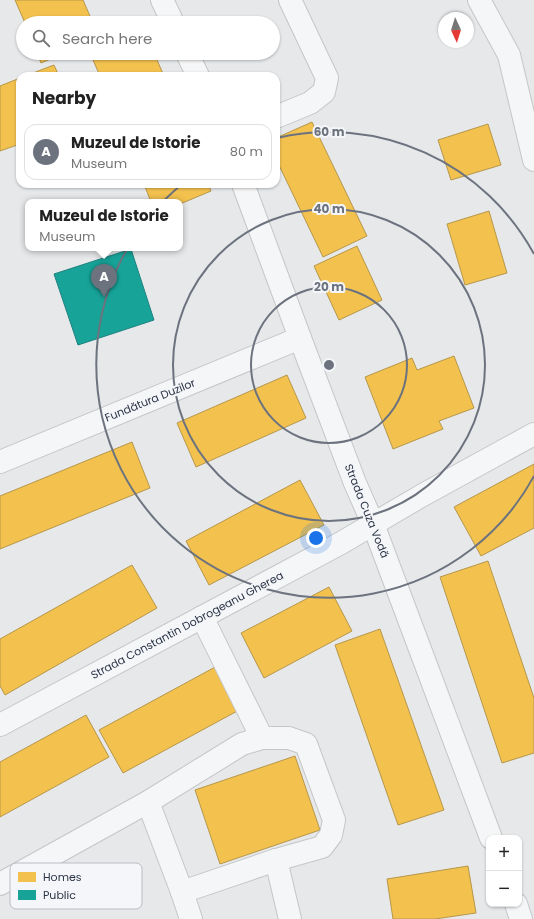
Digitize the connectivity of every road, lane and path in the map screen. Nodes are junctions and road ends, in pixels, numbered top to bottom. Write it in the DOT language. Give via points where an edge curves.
graph roads {
  1 [pos="162,0"];
  2 [pos="290,0"];
  3 [pos="479,0"];
  4 [pos="170,16"];
  5 [pos="190,60"];
  6 [pos="196,72"];
  7 [pos="280,115"];
  8 [pos="534,160"];
  9 [pos="244,188"];
  10 [pos="300,338"];
  11 [pos="534,434"];
  12 [pos="0,462"];
  13 [pos="373,524"];
  14 [pos="202,617"];
  15 [pos="0,725"];
  16 [pos="262,738"];
  17 [pos="148,802"];
  18 [pos="490,835"];
  19 [pos="276,860"];
  20 [pos="38,863"];
  21 [pos="10,878"];
  22 [pos="0,884"];
  23 [pos="182,892"];
  24 [pos="517,907"];
  25 [pos="191,919"];
  26 [pos="290,919"];
  27 [pos="521,919"];
  1 -- 4 [label="street"];
  2 -- 7 [label="street" via="328,78 324,92 310,103"];
  3 -- 8 [label="street" via="509,55"];
  5 -- 6 [label="street"];
  9 -- 10 [label="street, Strada Cuza Vodă"];
  10 -- 12 [label="street, Fundătura Duzilor"];
  10 -- 13 [label="street, Strada Cuza Vodă"];
  11 -- 13 [label="street, Strada Constantin Dobrogeanu Gherea"];
  13 -- 14 [label="street, Strada Constantin Dobrogeanu Gherea"];
  13 -- 18 [label="street, Strada Cuza Vodă"];
  14 -- 15 [label="street, Strada Constantin Dobrogeanu Gherea"];
  14 -- 16 [label="street"];
  16 -- 17 [label="street" via="242,744"];
  16 -- 19 [label="street" via="289,738 306,744 334,820 331,835 322,847"];
  17 -- 20 [label="street"];
  17 -- 23 [label="street"];
  19 -- 23 [label="street"];
  19 -- 26 [label="street"];
  21 -- 22 [label="street"];
  23 -- 25 [label="street"];
  24 -- 27 [label="street"];
}
